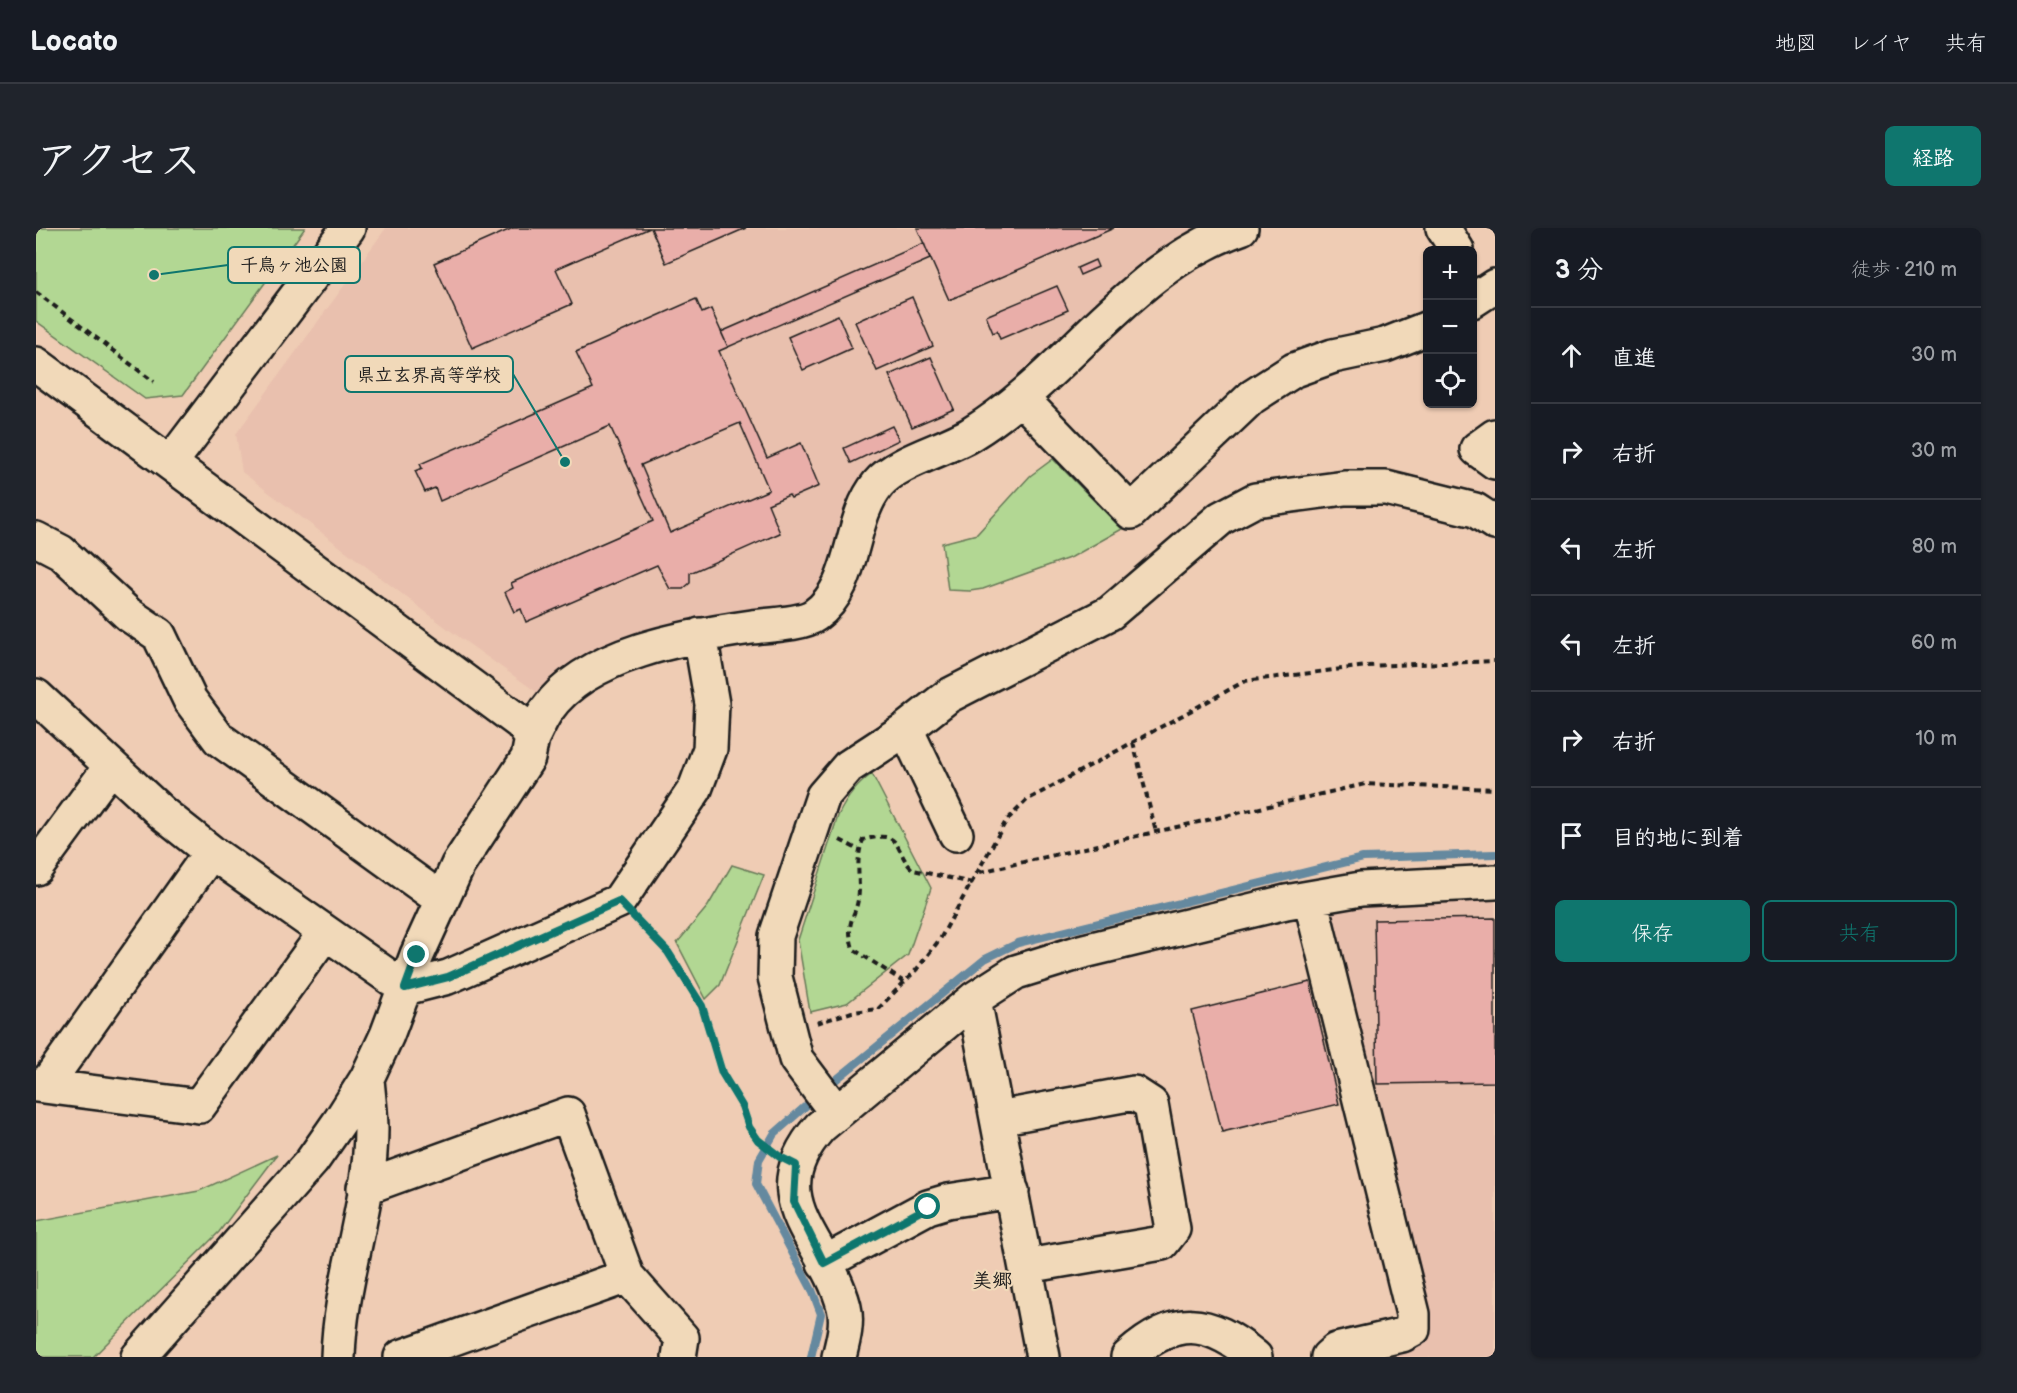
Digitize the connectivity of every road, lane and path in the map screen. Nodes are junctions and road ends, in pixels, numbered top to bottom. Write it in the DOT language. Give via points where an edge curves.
graph roads {
  1 [pos="348,228"];
  2 [pos="1241,228"];
  3 [pos="1443,228"];
  4 [pos="1454,246"];
  5 [pos="36,292"];
  6 [pos="1423,330"];
  7 [pos="36,364"];
  8 [pos="154,382"];
  9 [pos="1022,399"];
  10 [pos="1495,436"];
  11 [pos="171,462"];
  12 [pos="1495,462"];
  13 [pos="1495,523"];
  14 [pos="36,539"];
  15 [pos="700,635"];
  16 [pos="1495,661"];
  17 [pos="36,696"];
  18 [pos="906,729"];
  19 [pos="532,738"];
  20 [pos="1133,742"];
  21 [pos="111,766"];
  22 [pos="1495,789"];
  23 [pos="1156,832"];
  24 [pos="956,834"];
  25 [pos="212,852"];
  26 [pos="36,868"];
  27 [pos="979,872"];
  28 [pos="1495,882"];
  29 [pos="973,883"];
  30 [pos="1310,898"];
  31 [pos="442,900"];
  32 [pos="619,901"];
  33 [pos="325,933"];
  34 [pos="904,982"];
  35 [pos="405,988"];
  36 [pos="974,999"];
  37 [pos="788,1033"];
  38 [pos="367,1078"];
  39 [pos="41,1086"];
  40 [pos="837,1112"];
  41 [pos="998,1118"];
  42 [pos="796,1165"];
  43 [pos="364,1188"];
  44 [pos="1012,1191"];
  45 [pos="824,1263"];
  46 [pos="1027,1266"];
  47 [pos="627,1276"];
  48 [pos="138,1357"];
  49 [pos="338,1357"];
  50 [pos="401,1357"];
  51 [pos="679,1357"];
  52 [pos="838,1357"];
  53 [pos="1043,1357"];
  54 [pos="1128,1357"];
  55 [pos="1255,1357"];
  56 [pos="1328,1357"];
  1 -- 11 [label="street"];
  2 -- 9 [label="street" via="1213,238 1157,272"];
  3 -- 4 [label="street"];
  5 -- 8 [label="path"];
  6 -- 9 [label="street" via="1385,345 1333,356 1294,370 1252,397 1131,512"];
  7 -- 11 [label="street"];
  9 -- 15 [label="street" via="970,434 900,468 879,483 865,506 841,583 829,604 812,617"];
  10 -- 12 [label="street" via="1478,449"];
  11 -- 19 [label="street" via="521,723"];
  13 -- 18 [label="street" via="1475,510 1386,488 1345,488 1255,500 1221,518 1110,613 948,696"];
  14 -- 31 [label="street" via="61,552 128,614 159,635 190,700 219,739"];
  15 -- 19 [label="street" via="606,663 576,681 547,709"];
  15 -- 32 [label="street" via="712,704 710,749 695,789"];
  16 -- 20 [label="path" via="1367,666 1245,681"];
  17 -- 21 [label="street"];
  18 -- 24 [label="street"];
  18 -- 37 [label="street" via="848,767 823,796 776,936 775,977"];
  19 -- 31 [label="street" via="528,758 458,865"];
  20 -- 23 [label="path"];
  20 -- 27 [label="path" via="1027,800 1006,821"];
  21 -- 25 [label="street"];
  21 -- 26 [label="street"];
  22 -- 23 [label="path" via="1365,784"];
  23 -- 27 [label="path"];
  25 -- 33 [label="street"];
  25 -- 39 [label="street"];
  27 -- 29 [label="path"];
  28 -- 30 [label="street" via="1361,889"];
  29 -- 34 [label="path" via="940,939"];
  29 -- 34 [label="path" via="913,870 905,863 899,845 887,837 863,840 857,899 848,922 853,949"];
  30 -- 36 [label="street" via="1084,951 1016,972"];
  30 -- 56 [label="street" via="1413,1314 1413,1329 1402,1335 1336,1350"];
  31 -- 35 [label="street"];
  32 -- 35 [label="street" via="448,977"];
  32 -- 42 [label="path" via="668,952 702,1006 722,1073 742,1106 749,1127 758,1140"];
  33 -- 35 [label="street"];
  33 -- 39 [label="street" via="199,1106"];
  34 -- 37 [label="path" via="878,1009 852,1012"];
  35 -- 38 [label="street"];
  36 -- 40 [label="street"];
  36 -- 41 [label="street"];
  37 -- 40 [label="street" via="796,1059"];
  38 -- 43 [label="street" via="371,1130"];
  38 -- 48 [label="street" via="312,1161"];
  40 -- 42 [label="street" via="803,1146"];
  41 -- 44 [label="street"];
  41 -- 46 [label="street" via="1134,1093 1151,1104 1173,1229 1162,1243"];
  42 -- 45 [label="street" via="794,1202"];
  43 -- 47 [label="street" via="568,1114"];
  43 -- 49 [label="street" via="339,1318"];
  44 -- 45 [label="street" via="928,1207"];
  44 -- 46 [label="street"];
  45 -- 52 [label="street" via="845,1309 845,1334"];
  46 -- 53 [label="street"];
  47 -- 50 [label="street"];
  47 -- 51 [label="street" via="682,1338"];
  54 -- 55 [label="street" via="1151,1336 1182,1326 1208,1328"];
}
